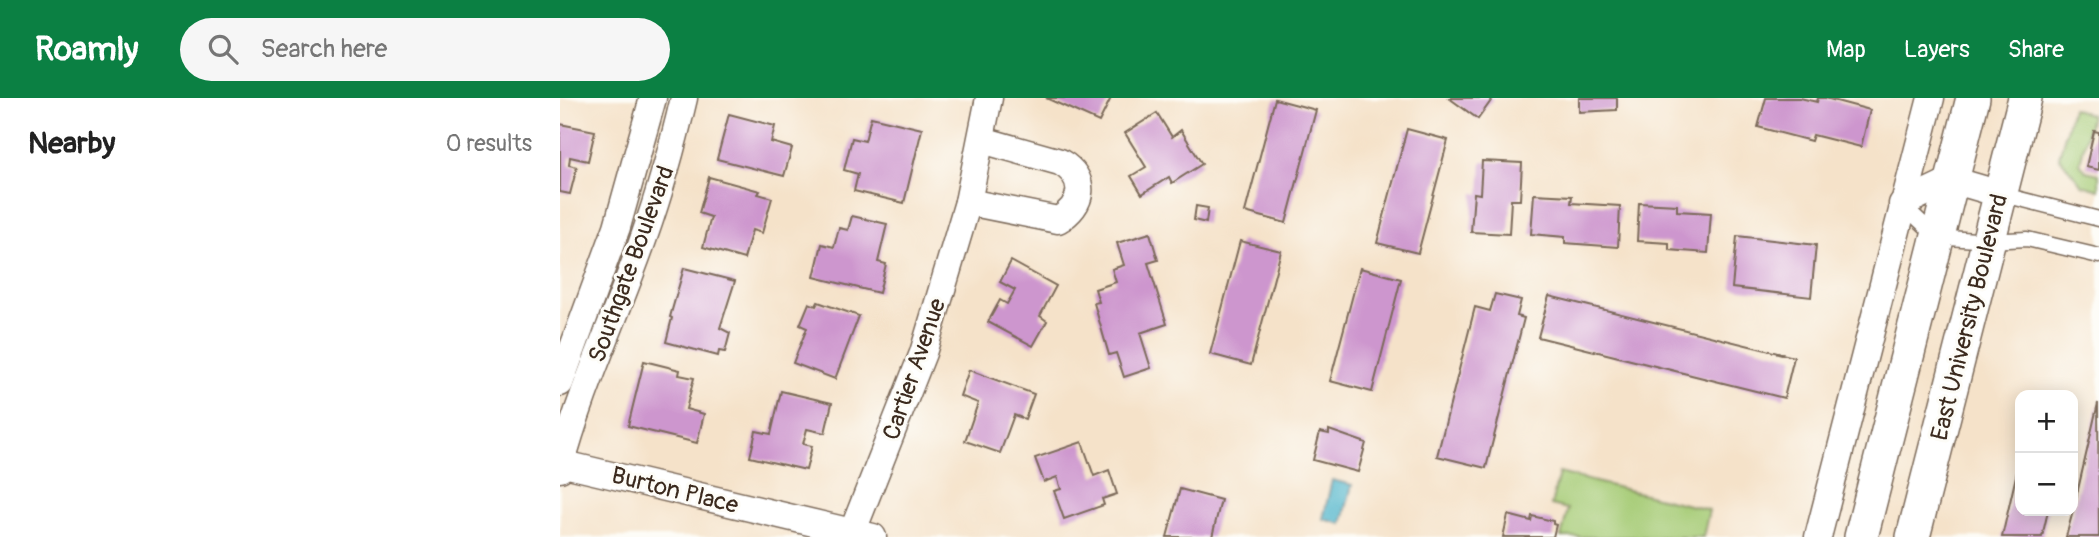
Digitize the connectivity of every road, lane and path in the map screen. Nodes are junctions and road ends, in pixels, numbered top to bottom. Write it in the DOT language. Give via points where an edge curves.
graph roads {
  1 [pos="653,98"];
  2 [pos="684,98"];
  3 [pos="989,98"];
  4 [pos="1931,98"];
  5 [pos="1973,98"];
  6 [pos="2025,98"];
  7 [pos="982,140"];
  8 [pos="1952,180"];
  9 [pos="2000,194"];
  10 [pos="968,202"];
  11 [pos="1902,204"];
  12 [pos="2099,219"];
  13 [pos="1937,237"];
  14 [pos="1988,241"];
  15 [pos="2099,256"];
  16 [pos="560,383"];
  17 [pos="561,465"];
  18 [pos="862,535"];
  19 [pos="1818,537"];
  20 [pos="1862,537"];
  21 [pos="1913,537"];
  1 -- 16 [label="street, Southgate Boulevard" via="617,227"];
  2 -- 17 [label="street, Southgate Boulevard" via="645,236"];
  3 -- 7 [label="street, Cartier Avenue"];
  4 -- 11 [label="street"];
  5 -- 8 [label="street, East University Boulevard"];
  6 -- 9 [label="street, East University Boulevard"];
  7 -- 10 [label="street, Cartier Avenue"];
  7 -- 10 [label="street" via="1070,168 1078,182 1078,200 1058,220"];
  8 -- 9 [label="street"];
  8 -- 11 [label="street"];
  8 -- 13 [label="street, East University Boulevard"];
  9 -- 12 [label="lane"];
  9 -- 14 [label="street, East University Boulevard"];
  10 -- 18 [label="street, Cartier Avenue"];
  11 -- 13 [label="lane"];
  11 -- 19 [label="street"];
  13 -- 14 [label="lane"];
  13 -- 20 [label="street, East University Boulevard"];
  14 -- 15 [label="lane" via="2027,239"];
  14 -- 21 [label="street, East University Boulevard"];
  17 -- 18 [label="street, Burton Place"];
}
